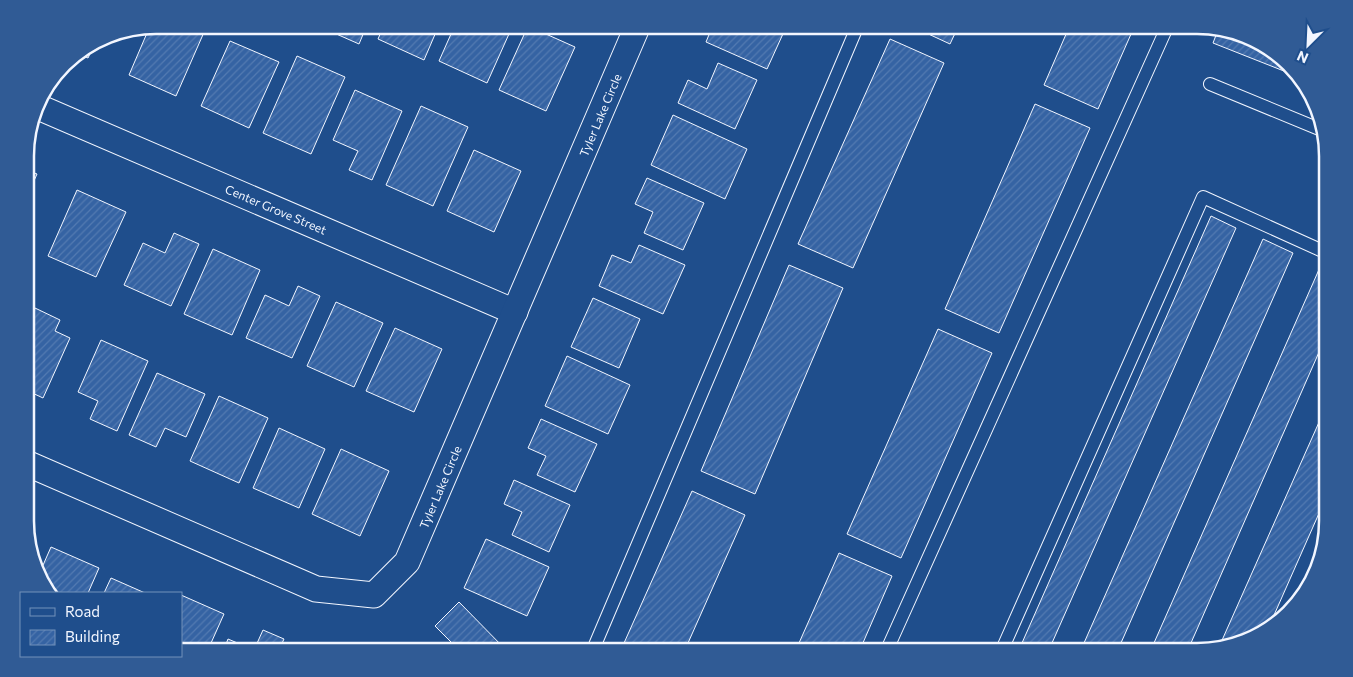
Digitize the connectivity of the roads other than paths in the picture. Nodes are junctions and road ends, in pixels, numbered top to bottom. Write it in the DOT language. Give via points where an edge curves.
graph roads {
  1 [pos="634,34"];
  2 [pos="854,34"];
  3 [pos="1164,34"];
  4 [pos="1210,84"];
  5 [pos="43,109"];
  6 [pos="1316,128"];
  7 [pos="1319,248"];
  8 [pos="515,312"];
  9 [pos="34,466"];
  10 [pos="596,643"];
  11 [pos="890,643"];
  12 [pos="1005,643"];
  1 -- 8 [label="street, Tyler Lake Circle"];
  2 -- 10 [label="lane"];
  3 -- 11 [label="lane"];
  4 -- 6 [label="lane"];
  5 -- 8 [label="street, Center Grove Street"];
  7 -- 12 [label="lane" via="1203,197"];
  8 -- 9 [label="street, Tyler Lake Circle" via="407,562 374,595 316,589"];
}
